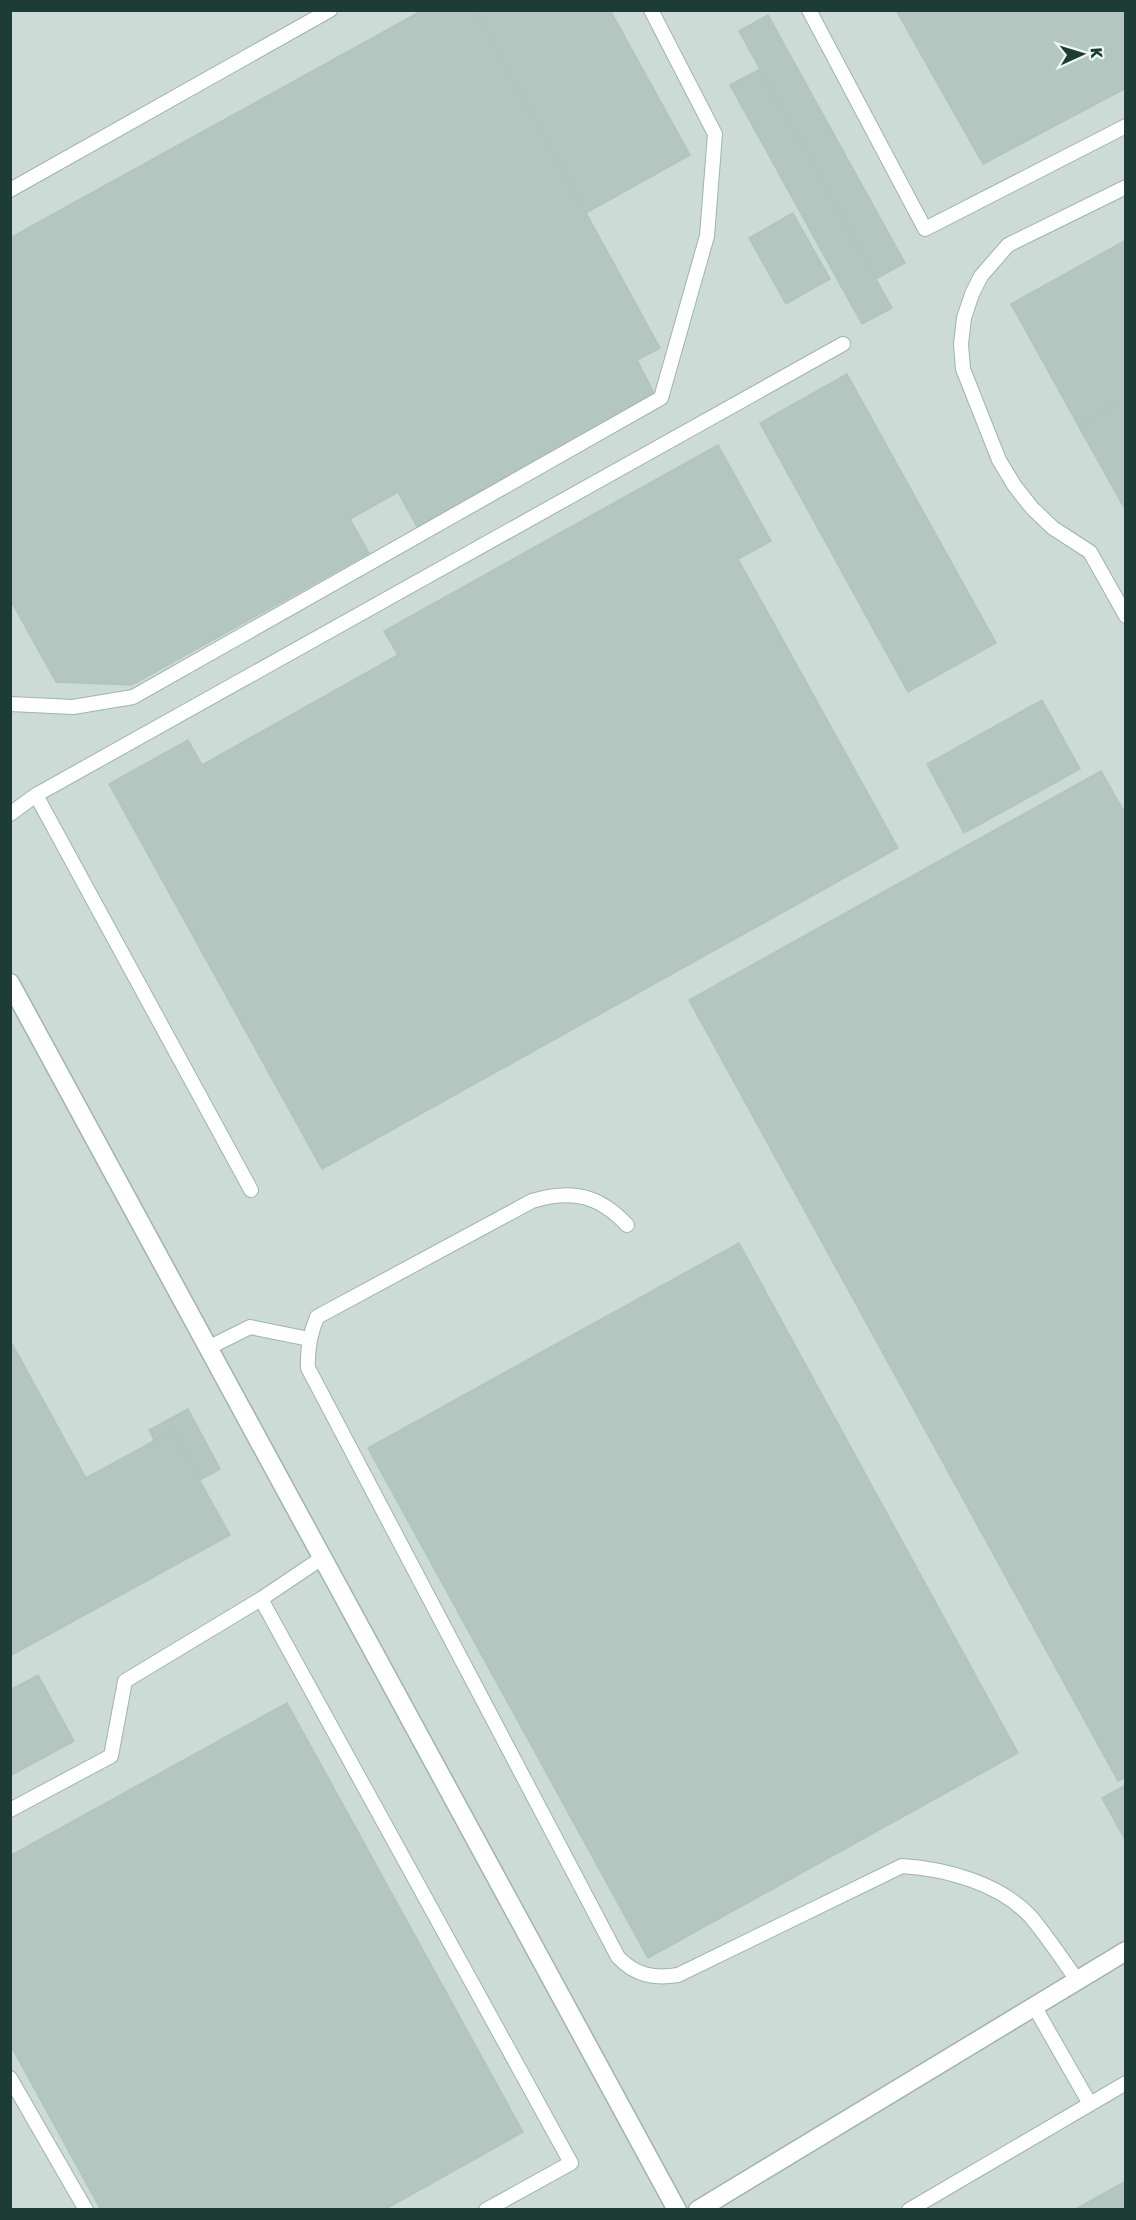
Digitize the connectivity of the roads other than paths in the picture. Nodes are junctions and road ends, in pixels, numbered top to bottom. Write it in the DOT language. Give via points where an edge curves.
graph roads {
  1 [pos="330,10"];
  2 [pos="651,10"];
  3 [pos="809,10"];
  4 [pos="1125,126"];
  5 [pos="1125,187"];
  6 [pos="10,190"];
  7 [pos="843,344"];
  8 [pos="1125,616"];
  9 [pos="10,704"];
  10 [pos="36,795"];
  11 [pos="10,814"];
  12 [pos="10,983"];
  13 [pos="251,1190"];
  14 [pos="627,1225"];
  15 [pos="309,1339"];
  16 [pos="208,1348"];
  17 [pos="322,1558"];
  18 [pos="261,1599"];
  19 [pos="10,1810"];
  20 [pos="1125,1951"];
  21 [pos="1077,1980"];
  22 [pos="1034,2006"];
  23 [pos="10,2078"];
  24 [pos="1125,2083"];
  25 [pos="1090,2104"];
  26 [pos="86,2210"];
  27 [pos="486,2210"];
  28 [pos="677,2210"];
  29 [pos="698,2210"];
  30 [pos="909,2210"];
  1 -- 6 [label="lane"];
  2 -- 9 [label="lane" via="715,134 707,236 661,398 133,697 73,707"];
  3 -- 4 [label="lane" via="925,229"];
  5 -- 8 [label="lane" via="1008,245 981,276 972,294 961,344 963,369 999,460 1014,485 1053,528 1089,552"];
  7 -- 10 [label="lane"];
  10 -- 11 [label="lane"];
  10 -- 13 [label="lane"];
  12 -- 16 [label="street"];
  14 -- 15 [label="lane" via="588,1198 569,1194 532,1202 317,1317"];
  15 -- 16 [label="lane" via="250,1327"];
  15 -- 21 [label="lane" via="308,1368 618,1957 627,1966 650,1977 678,1975 902,1866 925,1867 969,1878 1011,1901 1029,1915"];
  16 -- 17 [label="street"];
  17 -- 18 [label="lane"];
  17 -- 28 [label="street"];
  18 -- 19 [label="lane" via="125,1681 111,1756"];
  18 -- 27 [label="lane" via="571,2163"];
  20 -- 21 [label="street"];
  21 -- 22 [label="street"];
  22 -- 25 [label="lane"];
  22 -- 29 [label="street"];
  23 -- 26 [label="lane"];
  24 -- 25 [label="lane"];
  25 -- 30 [label="lane"];
}
